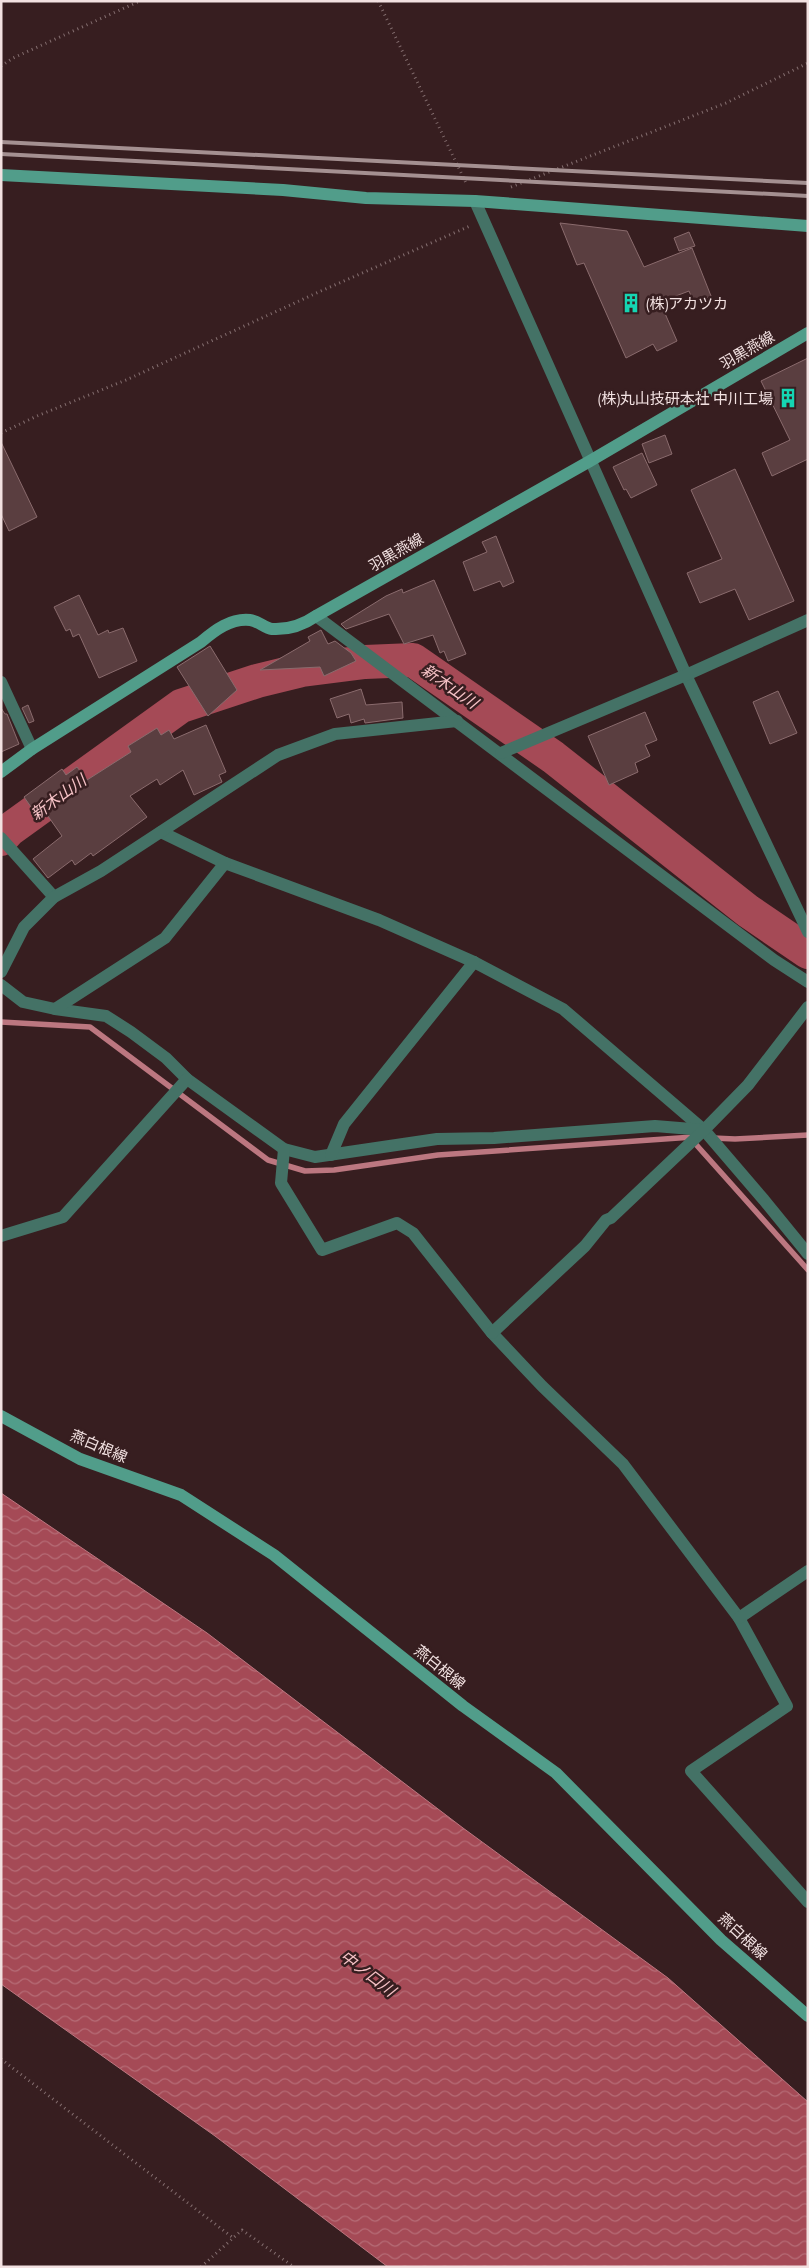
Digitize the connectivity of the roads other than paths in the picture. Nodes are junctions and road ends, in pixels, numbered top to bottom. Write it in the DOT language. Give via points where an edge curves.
graph roads {
  1 [pos="1,175"];
  2 [pos="475,201"];
  3 [pos="808,226"];
  4 [pos="808,333"];
  5 [pos="590,461"];
  6 [pos="316,616"];
  7 [pos="808,620"];
  8 [pos="686,675"];
  9 [pos="1,682"];
  10 [pos="457,721"];
  11 [pos="32,749"];
  12 [pos="501,753"];
  13 [pos="1,772"];
  14 [pos="161,832"];
  15 [pos="1,838"];
  16 [pos="225,863"];
  17 [pos="54,897"];
  18 [pos="808,932"];
  19 [pos="474,962"];
  20 [pos="1,972"];
  21 [pos="808,982"];
  22 [pos="1,985"];
  23 [pos="808,1007"];
  24 [pos="55,1009"];
  25 [pos="187,1079"];
  26 [pos="704,1130"];
  27 [pos="284,1149"];
  28 [pos="330,1155"];
  29 [pos="1,1236"];
  30 [pos="808,1254"];
  31 [pos="492,1333"];
  32 [pos="1,1416"];
  33 [pos="808,1571"];
  34 [pos="739,1618"];
  35 [pos="808,1902"];
  36 [pos="808,2016"];
  1 -- 2 [label="main road" via="284,190 366,198"];
  2 -- 3 [label="main road"];
  2 -- 5 [label="street"];
  4 -- 5 [label="main road, 羽黒燕線"];
  5 -- 6 [label="main road, 羽黒燕線"];
  5 -- 8 [label="street"];
  6 -- 10 [label="street"];
  6 -- 11 [label="main road, 羽黒燕線" via="302,626 272,629 250,620 229,623"];
  7 -- 8 [label="street"];
  8 -- 12 [label="street"];
  8 -- 18 [label="street"];
  9 -- 11 [label="street"];
  10 -- 12 [label="street"];
  10 -- 14 [label="street" via="335,734 300,746 278,755"];
  11 -- 13 [label="main road, 羽黒燕線"];
  12 -- 21 [label="street" via="774,960"];
  14 -- 16 [label="street"];
  14 -- 17 [label="street"];
  15 -- 17 [label="street"];
  16 -- 19 [label="street" via="379,920"];
  16 -- 24 [label="street" via="165,938"];
  17 -- 20 [label="street" via="24,927"];
  19 -- 26 [label="street" via="564,1009"];
  19 -- 28 [label="street" via="344,1124"];
  22 -- 24 [label="street" via="23,1002"];
  23 -- 26 [label="street" via="748,1085"];
  24 -- 25 [label="street" via="106,1016 166,1058"];
  25 -- 27 [label="street"];
  25 -- 29 [label="street" via="63,1217"];
  26 -- 28 [label="street" via="655,1126 437,1139"];
  26 -- 30 [label="street"];
  26 -- 31 [label="street" via="606,1220 585,1246"];
  27 -- 28 [label="street" via="315,1157"];
  27 -- 31 [label="street" via="281,1182 322,1250 397,1223 413,1233"];
  31 -- 34 [label="street" via="623,1464"];
  32 -- 36 [label="main road, 燕白根線" via="80,1459 181,1496 274,1555 463,1706 556,1773 722,1940"];
  33 -- 34 [label="street"];
  34 -- 35 [label="street" via="787,1706 691,1771"];
}
